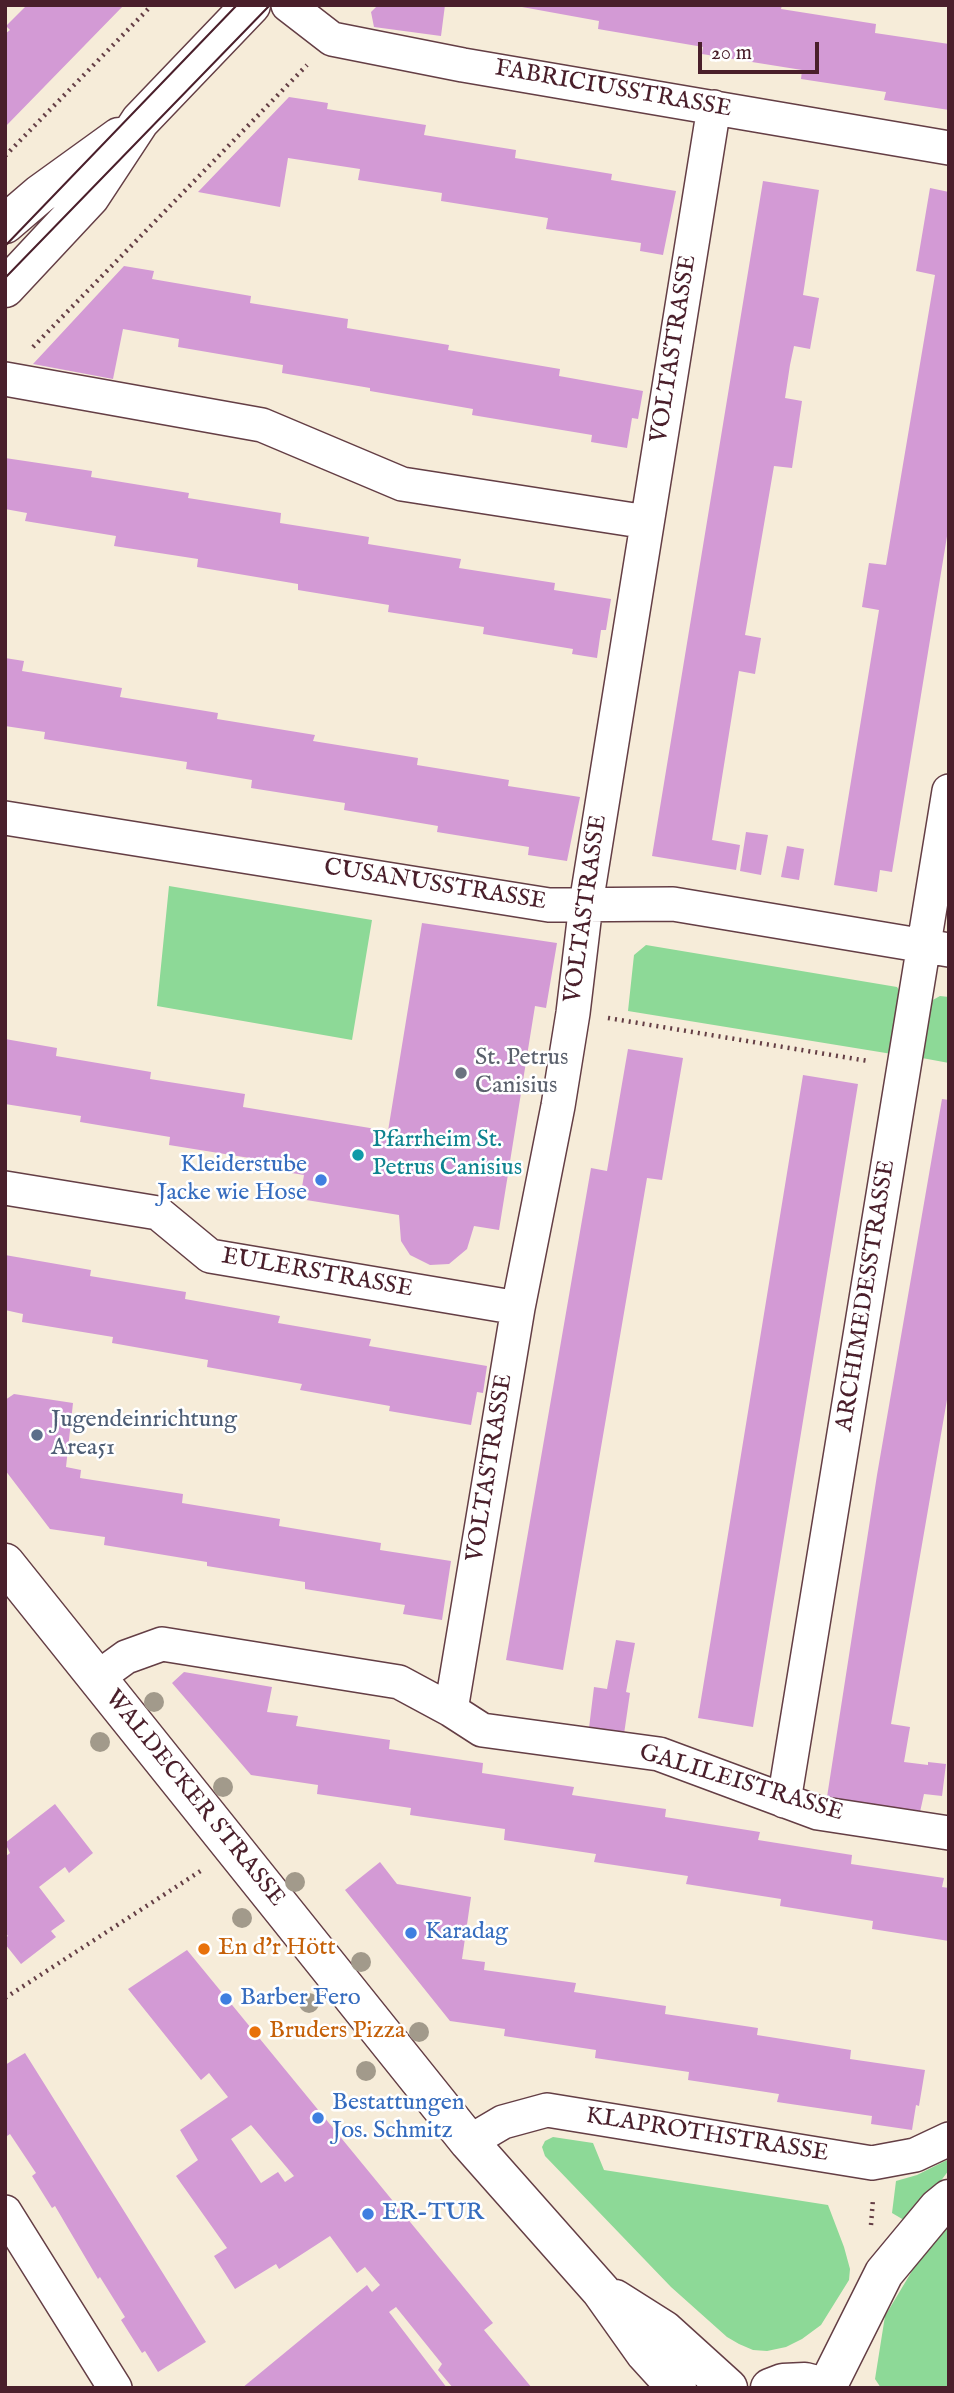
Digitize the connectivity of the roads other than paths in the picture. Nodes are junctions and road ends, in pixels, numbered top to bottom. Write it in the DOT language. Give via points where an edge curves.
graph roads {
  1 [pos="251,5"];
  2 [pos="288,5"];
  3 [pos="714,107"];
  4 [pos="140,121"];
  5 [pos="949,148"];
  6 [pos="5,224"];
  7 [pos="5,288"];
  8 [pos="15,368"];
  9 [pos="647,522"];
  10 [pos="949,791"];
  11 [pos="5,818"];
  12 [pos="586,904"];
  13 [pos="936,948"];
  14 [pos="5,1188"];
  15 [pos="518,1308"];
  16 [pos="5,1563"];
  17 [pos="97,1678"];
  18 [pos="451,1710"];
  19 [pos="784,1801"];
  20 [pos="949,1833"];
  21 [pos="949,2140"];
  22 [pos="469,2142"];
  23 [pos="949,2199"];
  24 [pos="5,2212"];
  25 [pos="601,2291"];
  26 [pos="827,2387"];
  27 [pos="115,2388"];
  28 [pos="677,2388"];
  29 [pos="728,2388"];
  30 [pos="770,2388"];
  1 -- 4 [label="main road"];
  2 -- 3 [label="street, FABRICIUSSTRASSE" via="332,39"];
  3 -- 5 [label="street, FABRICIUSSTRASSE"];
  3 -- 9 [label="street, VOLTASTRASSE"];
  4 -- 6 [label="main road"];
  4 -- 7 [label="main road" via="90,197"];
  8 -- 9 [label="street" via="262,425 402,484"];
  9 -- 12 [label="street, VOLTASTRASSE"];
  10 -- 13 [label="street, ARCHIMEDESSTRASSE"];
  11 -- 12 [label="street, CUSANUSSTRASSE" via="550,905"];
  12 -- 13 [label="street, CUSANUSSTRASSE" via="673,904"];
  12 -- 15 [label="street, VOLTASTRASSE" via="558,1106"];
  13 -- 19 [label="street, ARCHIMEDESSTRASSE" via="905,1067"];
  14 -- 15 [label="street, EULERSTRASSE" via="158,1213 209,1256"];
  15 -- 18 [label="street, VOLTASTRASSE"];
  16 -- 17 [label="main road, WALDECKER STRASSE"];
  17 -- 18 [label="street, GALILEISTRASSE" via="126,1657 162,1644 399,1682"];
  17 -- 22 [label="main road, WALDECKER STRASSE"];
  18 -- 19 [label="street, GALILEISTRASSE" via="482,1730 659,1754"];
  19 -- 20 [label="street, GALILEISTRASSE" via="818,1813"];
  21 -- 22 [label="street, KLAPROTHSTRASSE" via="915,2155 872,2163 547,2110 503,2122"];
  22 -- 25 [label="main road, WALDECKER STRASSE"];
  23 -- 26 [label="main road" via="884,2273"];
  24 -- 27 [label="street"];
  25 -- 28 [label="main road, WALDECKER STRASSE" via="645,2353"];
  25 -- 29 [label="main road, WALDECKER STRASSE" via="664,2330"];
  26 -- 30 [label="main road" via="805,2382"];
}
